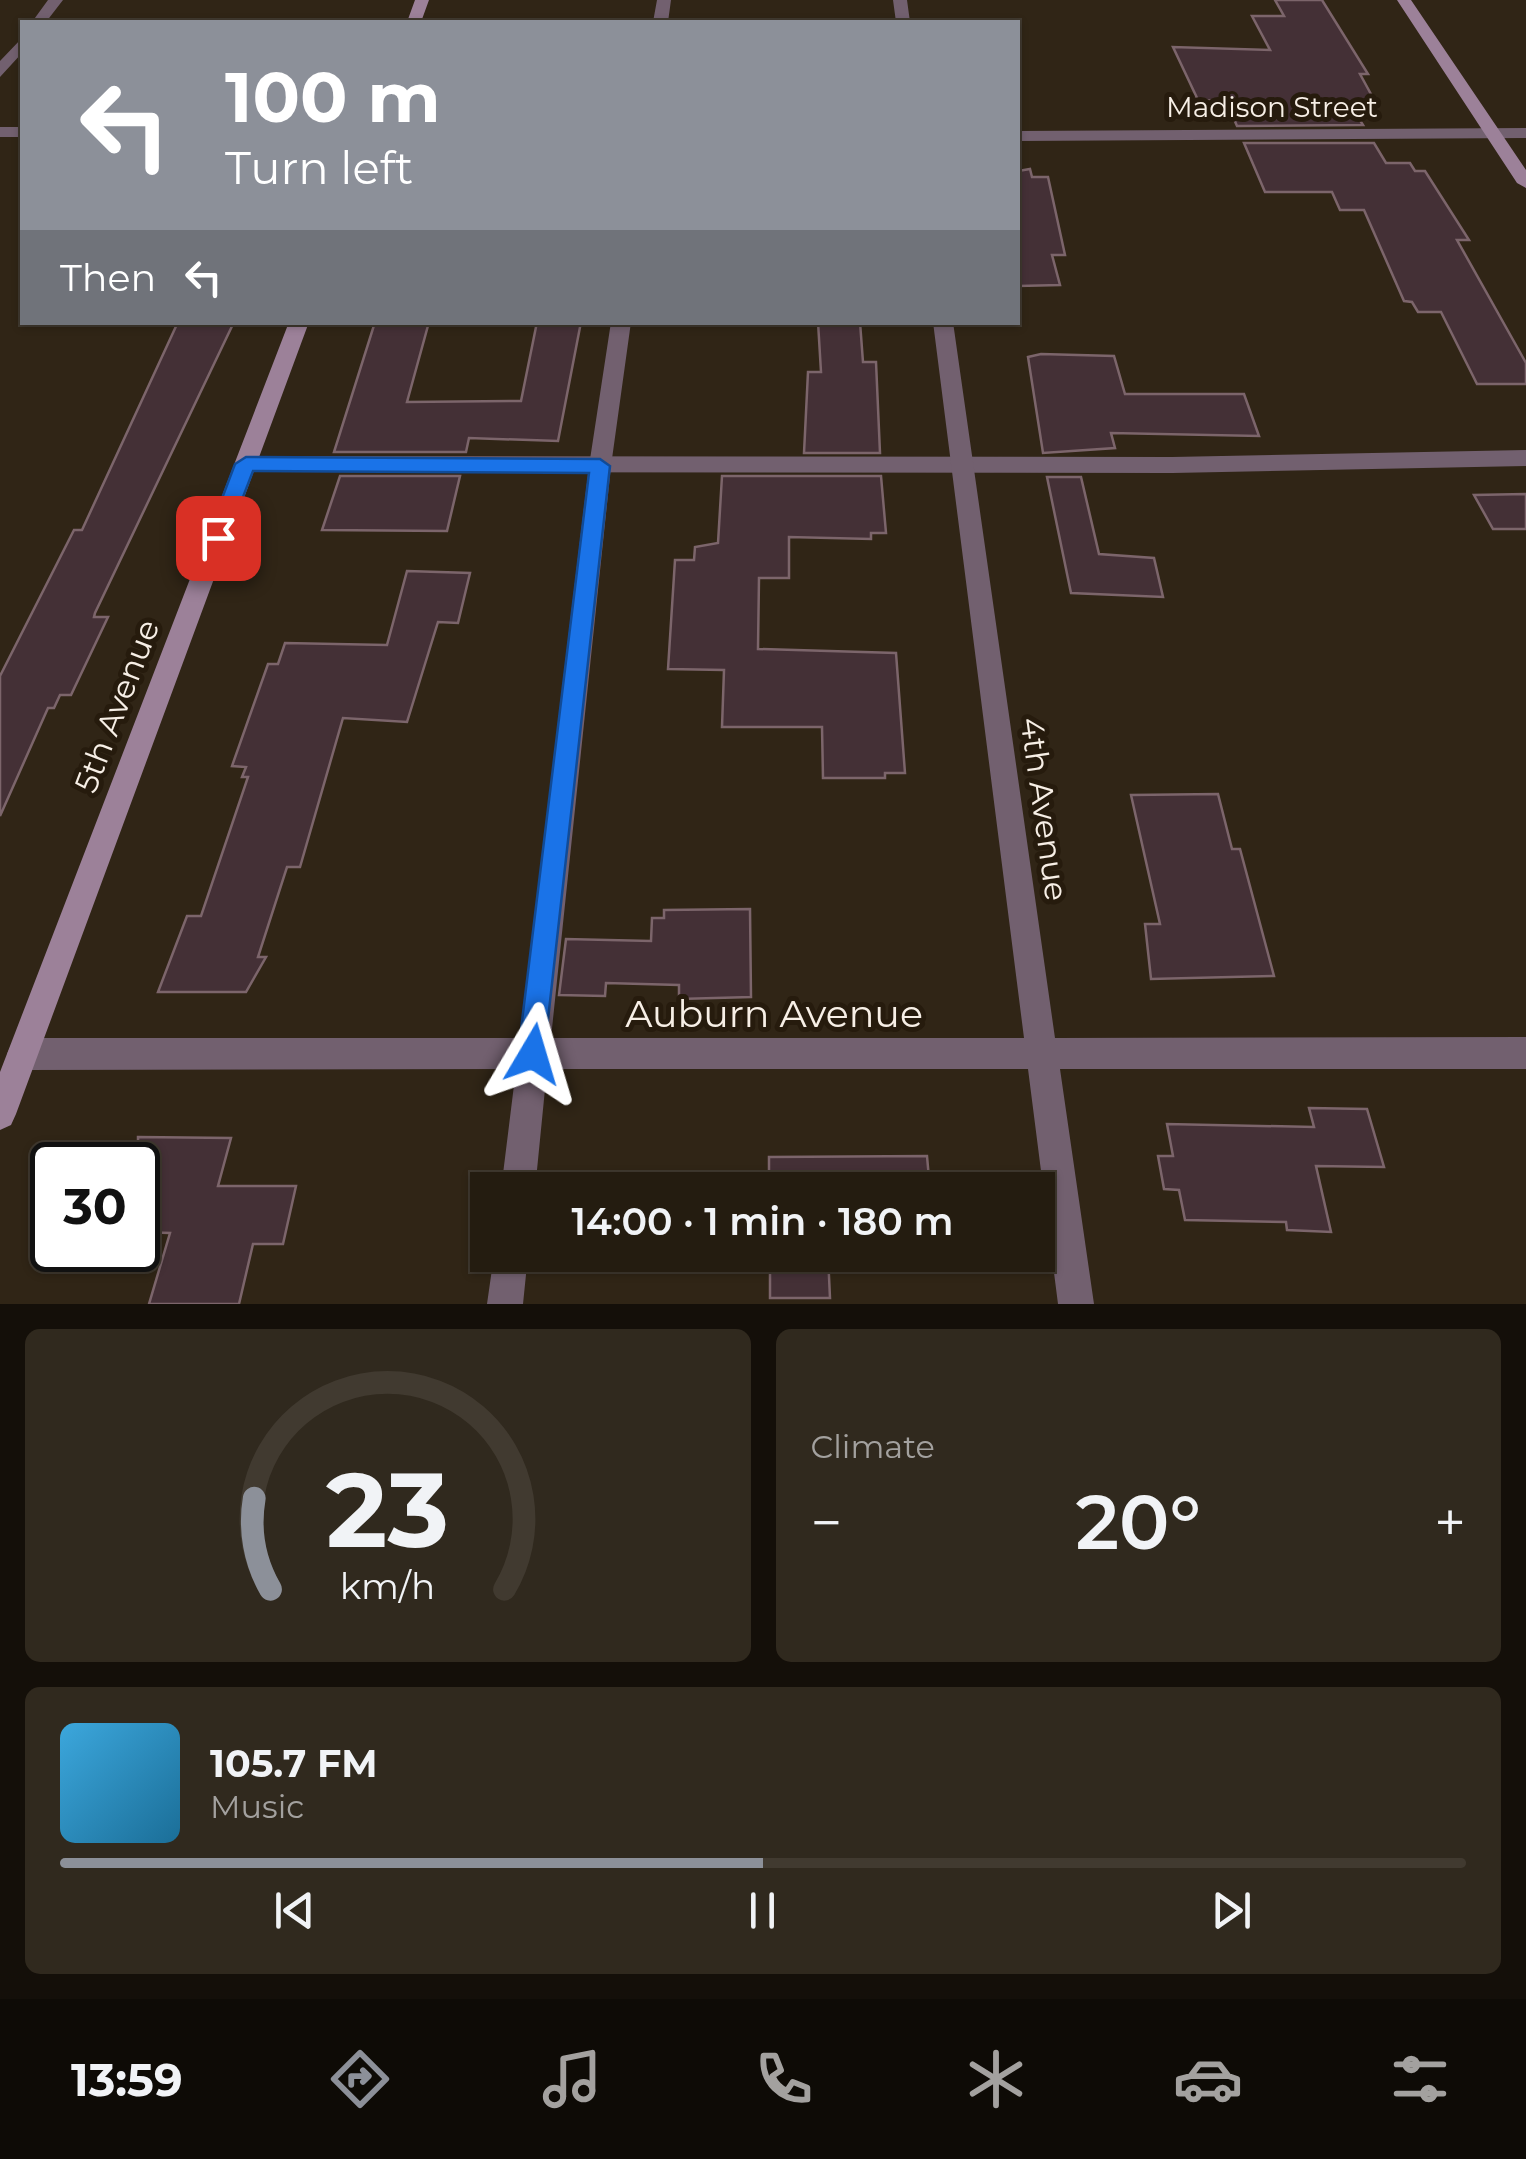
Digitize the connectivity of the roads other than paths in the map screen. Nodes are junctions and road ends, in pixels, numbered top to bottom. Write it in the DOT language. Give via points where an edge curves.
graph roads {
  1 [pos="56,0"];
  2 [pos="1404,0"];
  3 [pos="40,20"];
  4 [pos="20,46"];
  5 [pos="0,72"];
  6 [pos="1492,132"];
  7 [pos="1526,133"];
  8 [pos="1020,136"];
  9 [pos="1526,183"];
  10 [pos="298,325"];
  11 [pos="621,325"];
  12 [pos="942,325"];
  13 [pos="1526,458"];
  14 [pos="962,463"];
  15 [pos="246,464"];
  16 [pos="600,466"];
  17 [pos="1041,1053"];
  18 [pos="1526,1053"];
  19 [pos="23,1054"];
  20 [pos="533,1054"];
  21 [pos="0,1114"];
  22 [pos="520,1172"];
  23 [pos="509,1272"];
  24 [pos="506,1304"];
  25 [pos="1076,1304"];
  1 -- 3 [label="street"];
  2 -- 6 [label="street"];
  4 -- 5 [label="street"];
  6 -- 7 [label="street, Madison Street"];
  6 -- 8 [label="street, Madison Street"];
  6 -- 9 [label="street"];
  10 -- 15 [label="street, 5th Avenue"];
  11 -- 16 [label="street"];
  12 -- 14 [label="street, 4th Avenue"];
  13 -- 14 [label="street"];
  14 -- 16 [label="street"];
  14 -- 17 [label="street, 4th Avenue"];
  15 -- 16 [label="street"];
  15 -- 19 [label="street, 5th Avenue"];
  16 -- 20 [label="street"];
  17 -- 18 [label="street, Auburn Avenue"];
  17 -- 20 [label="street, Auburn Avenue"];
  17 -- 25 [label="street, 4th Avenue"];
  19 -- 20 [label="street, Auburn Avenue"];
  19 -- 21 [label="street, 5th Avenue"];
  20 -- 22 [label="street"];
  23 -- 24 [label="street"];
}
